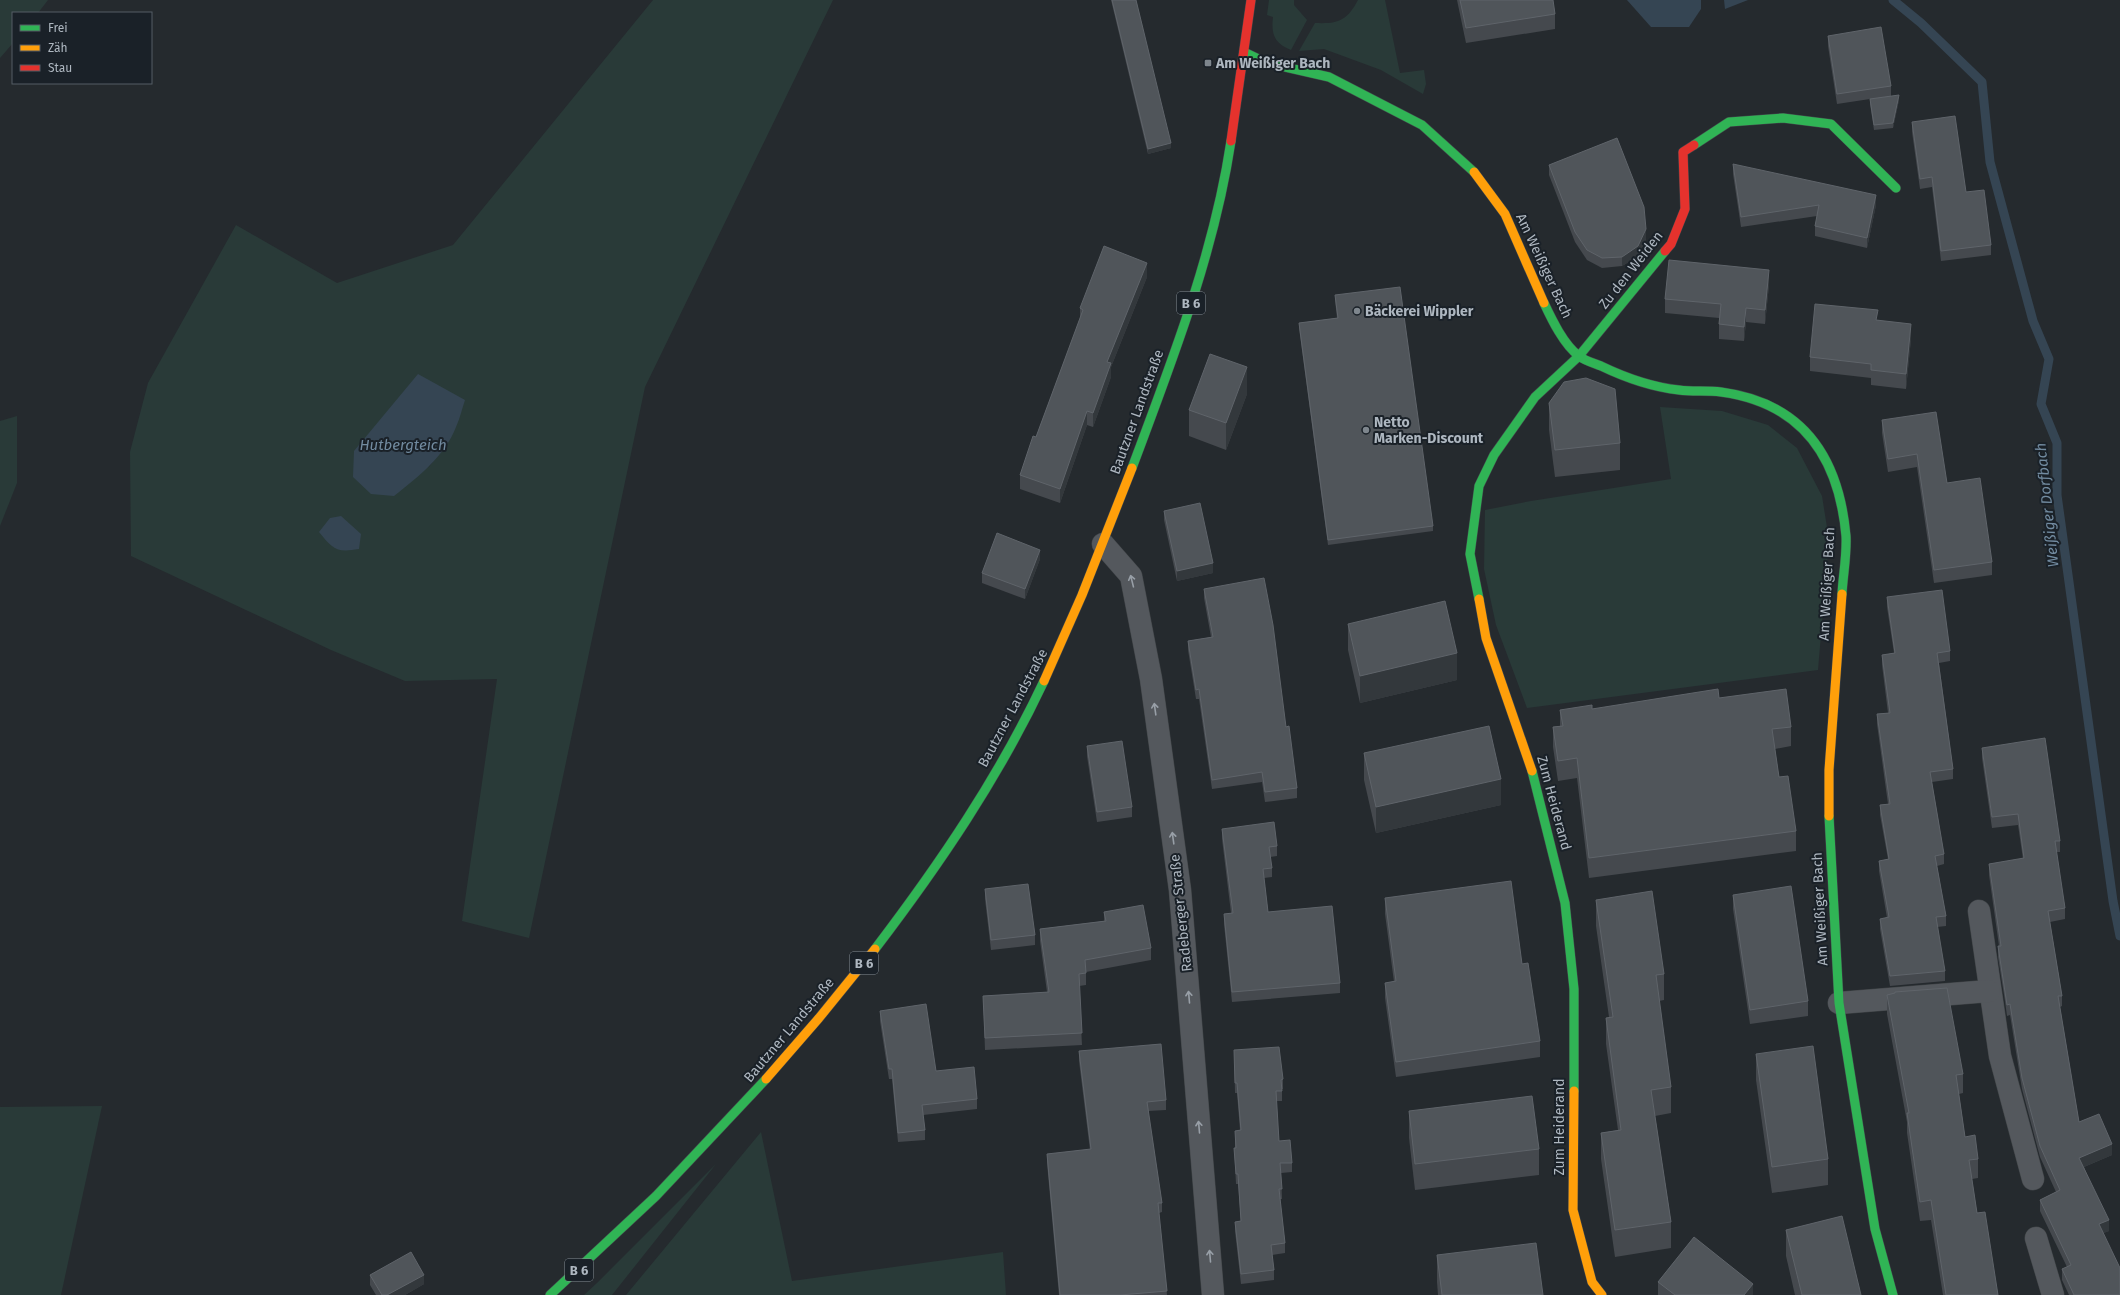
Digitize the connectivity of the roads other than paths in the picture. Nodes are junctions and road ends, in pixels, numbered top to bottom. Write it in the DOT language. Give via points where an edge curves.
graph roads {
  1 [pos="1251,0"];
  2 [pos="1244,52"];
  3 [pos="1896,188"];
  4 [pos="1580,356"];
  5 [pos="1102,544"];
  6 [pos="1979,911"];
  7 [pos="1989,991"];
  8 [pos="1839,1003"];
  9 [pos="2033,1179"];
  10 [pos="2036,1238"];
  11 [pos="550,1295"];
  12 [pos="1213,1295"];
  13 [pos="1602,1295"];
  14 [pos="1893,1295"];
  15 [pos="2053,1295"];
  1 -- 2 [label="street, Bautzner Landstraße / B 6"];
  2 -- 4 [label="street, Am Weißiger Bach" via="1267,63 1330,77 1422,125 1476,173 1505,214 1555,327"];
  2 -- 5 [label="street, Bautzner Landstraße / B 6" via="1229,151 1212,236 1160,394"];
  3 -- 4 [label="street, Zu den Weiden" via="1831,124 1783,118 1729,122 1683,152 1685,209 1671,244"];
  4 -- 8 [label="street, Am Weißiger Bach" via="1630,380 1679,390 1721,392 1756,399 1791,417 1814,441 1828,466 1841,500 1846,538 1829,770"];
  4 -- 13 [label="street, Zum Heiderand" via="1535,397 1494,455 1479,486 1470,554 1486,638 1531,767 1566,903 1574,989 1573,1210 1592,1282"];
  5 -- 11 [label="street, Bautzner Landstraße / B 6" via="1058,653 1024,722 941,860 869,957 759,1089 607,1245"];
  12 -- 5 [label="street, Radeberger Straße, one-way" via="1180,890 1151,679 1131,576"];
  6 -- 7 [label="street"];
  7 -- 8 [label="street"];
  7 -- 9 [label="street" via="2000,1056"];
  8 -- 14 [label="street, Am Weißiger Bach" via="1875,1229"];
  10 -- 15 [label="street"];
}
